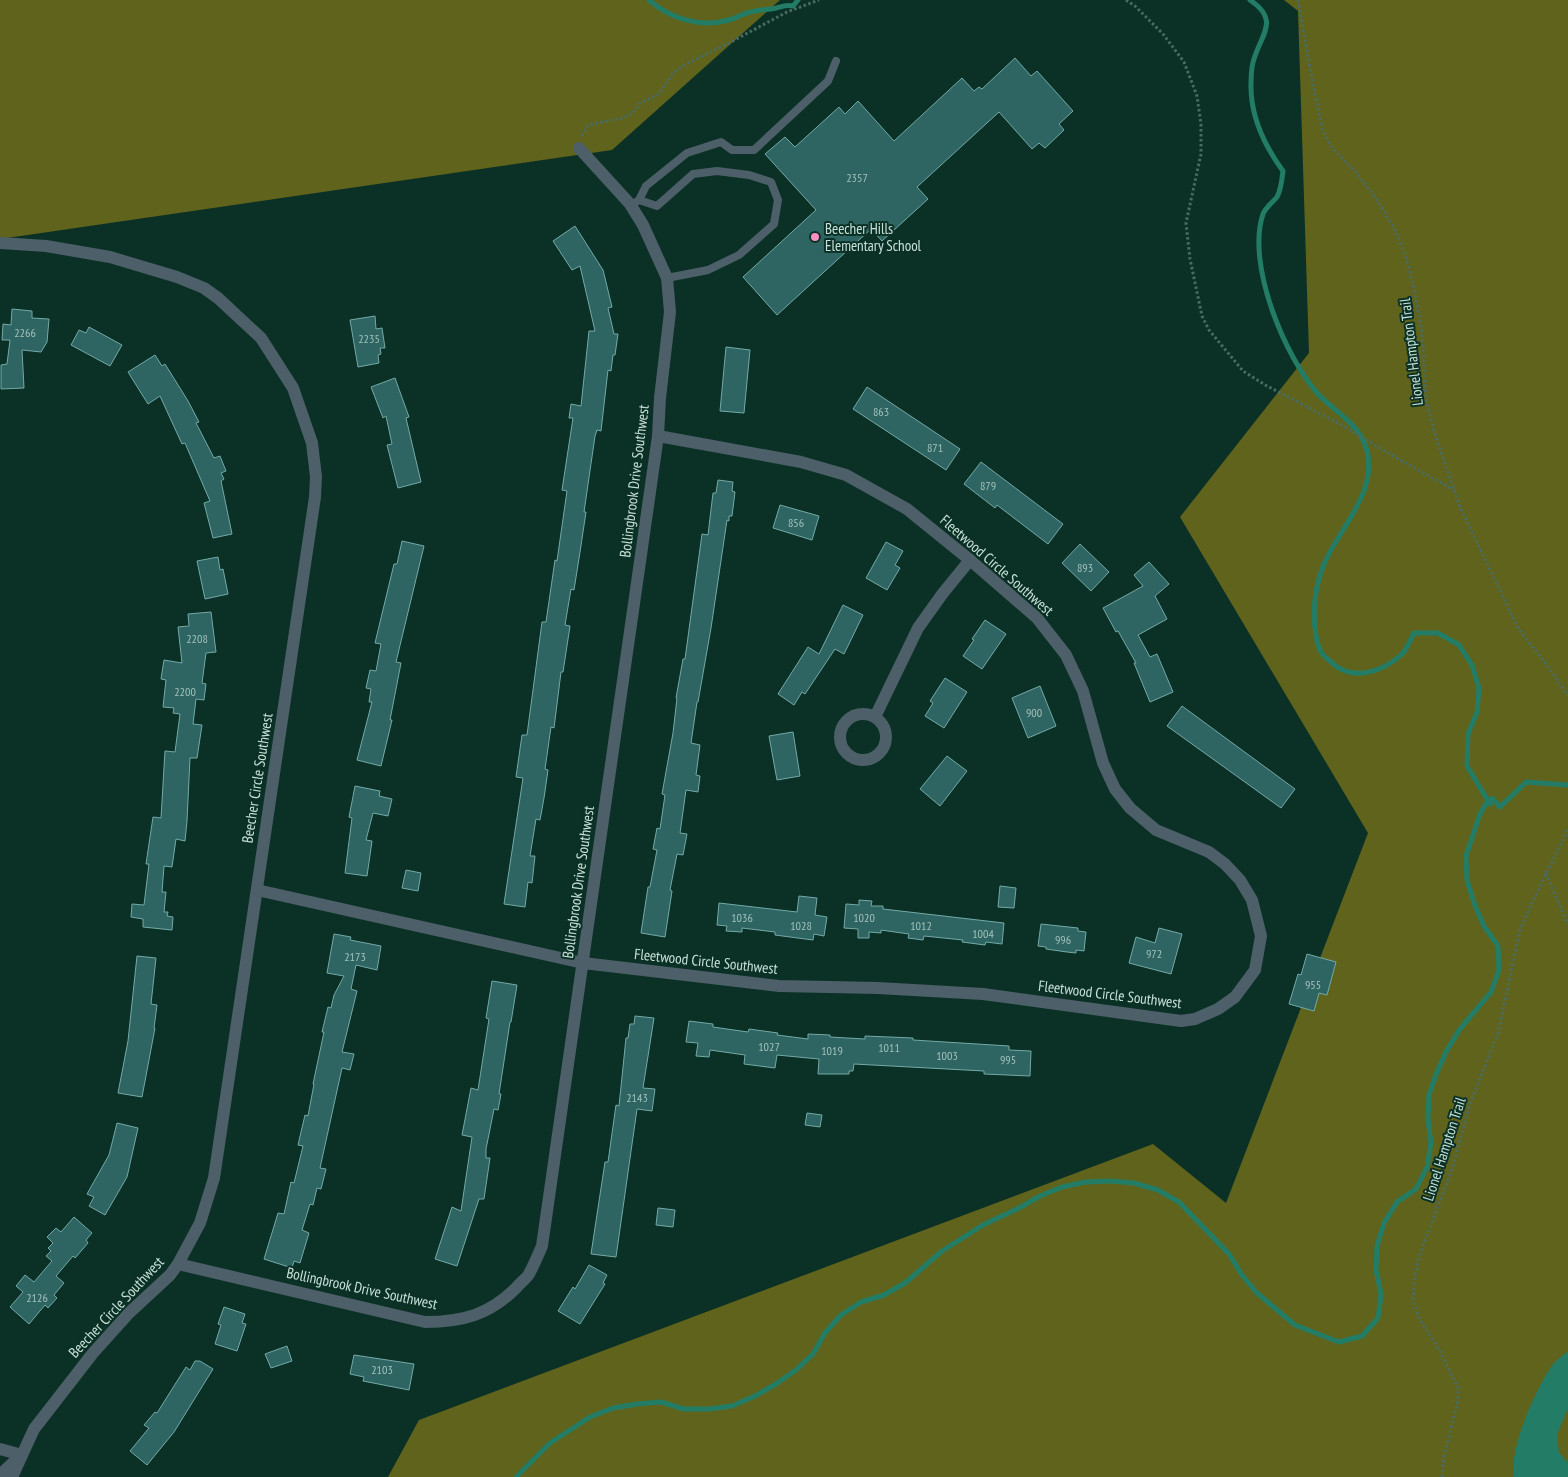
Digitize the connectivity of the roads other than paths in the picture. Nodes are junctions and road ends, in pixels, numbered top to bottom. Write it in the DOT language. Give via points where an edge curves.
graph roads {
  1 [pos="836,61"];
  2 [pos="578,148"];
  3 [pos="635,202"];
  4 [pos="0,243"];
  5 [pos="667,278"];
  6 [pos="658,436"];
  7 [pos="970,560"];
  8 [pos="875,717"];
  9 [pos="257,890"];
  10 [pos="583,963"];
  11 [pos="178,1264"];
  12 [pos="0,1449"];
  13 [pos="22,1455"];
  14 [pos="0,1475"];
  15 [pos="12,1477"];
  1 -- 3 [label="lane" via="828,81 754,150 732,150 721,142 687,153 646,186"];
  2 -- 3 [label="street, Bollingbrook Drive Southwest"];
  3 -- 5 [label="street, Bollingbrook Drive Southwest"];
  3 -- 5 [label="lane" via="657,206 693,174 717,171 771,182 778,200 774,224 739,255 708,270"];
  4 -- 9 [label="street, Beecher Circle Southwest" via="46,246 110,257 204,288 261,338 293,388 312,443 315,498"];
  5 -- 6 [label="street, Bollingbrook Drive Southwest" via="670,312"];
  6 -- 7 [label="street, Fleetwood Circle Southwest" via="801,462 846,475 907,509"];
  6 -- 10 [label="street, Bollingbrook Drive Southwest"];
  7 -- 8 [label="street" via="918,628"];
  7 -- 10 [label="street, Fleetwood Circle Southwest" via="1038,618 1066,655 1083,690 1102,763 1115,789 1130,808 1156,830 1208,852 1240,880 1252,900 1260,936 1255,970 1235,997 1218,1009 1181,1021 983,994 779,986"];
  9 -- 10 [label="street, Fleetwood Circle Southwest"];
  9 -- 11 [label="street, Beecher Circle Southwest" via="214,1178 200,1223"];
  10 -- 11 [label="street, Bollingbrook Drive Southwest" via="542,1246 528,1275 504,1301 466,1319 425,1322"];
  11 -- 13 [label="street, Beecher Circle Southwest" via="170,1276 129,1313 93,1353 34,1429"];
  12 -- 13 [label="street"];
  13 -- 14 [label="street, Beecher Circle Southwest"];
  13 -- 15 [label="street, Beecher Circle Southwest"];
}
